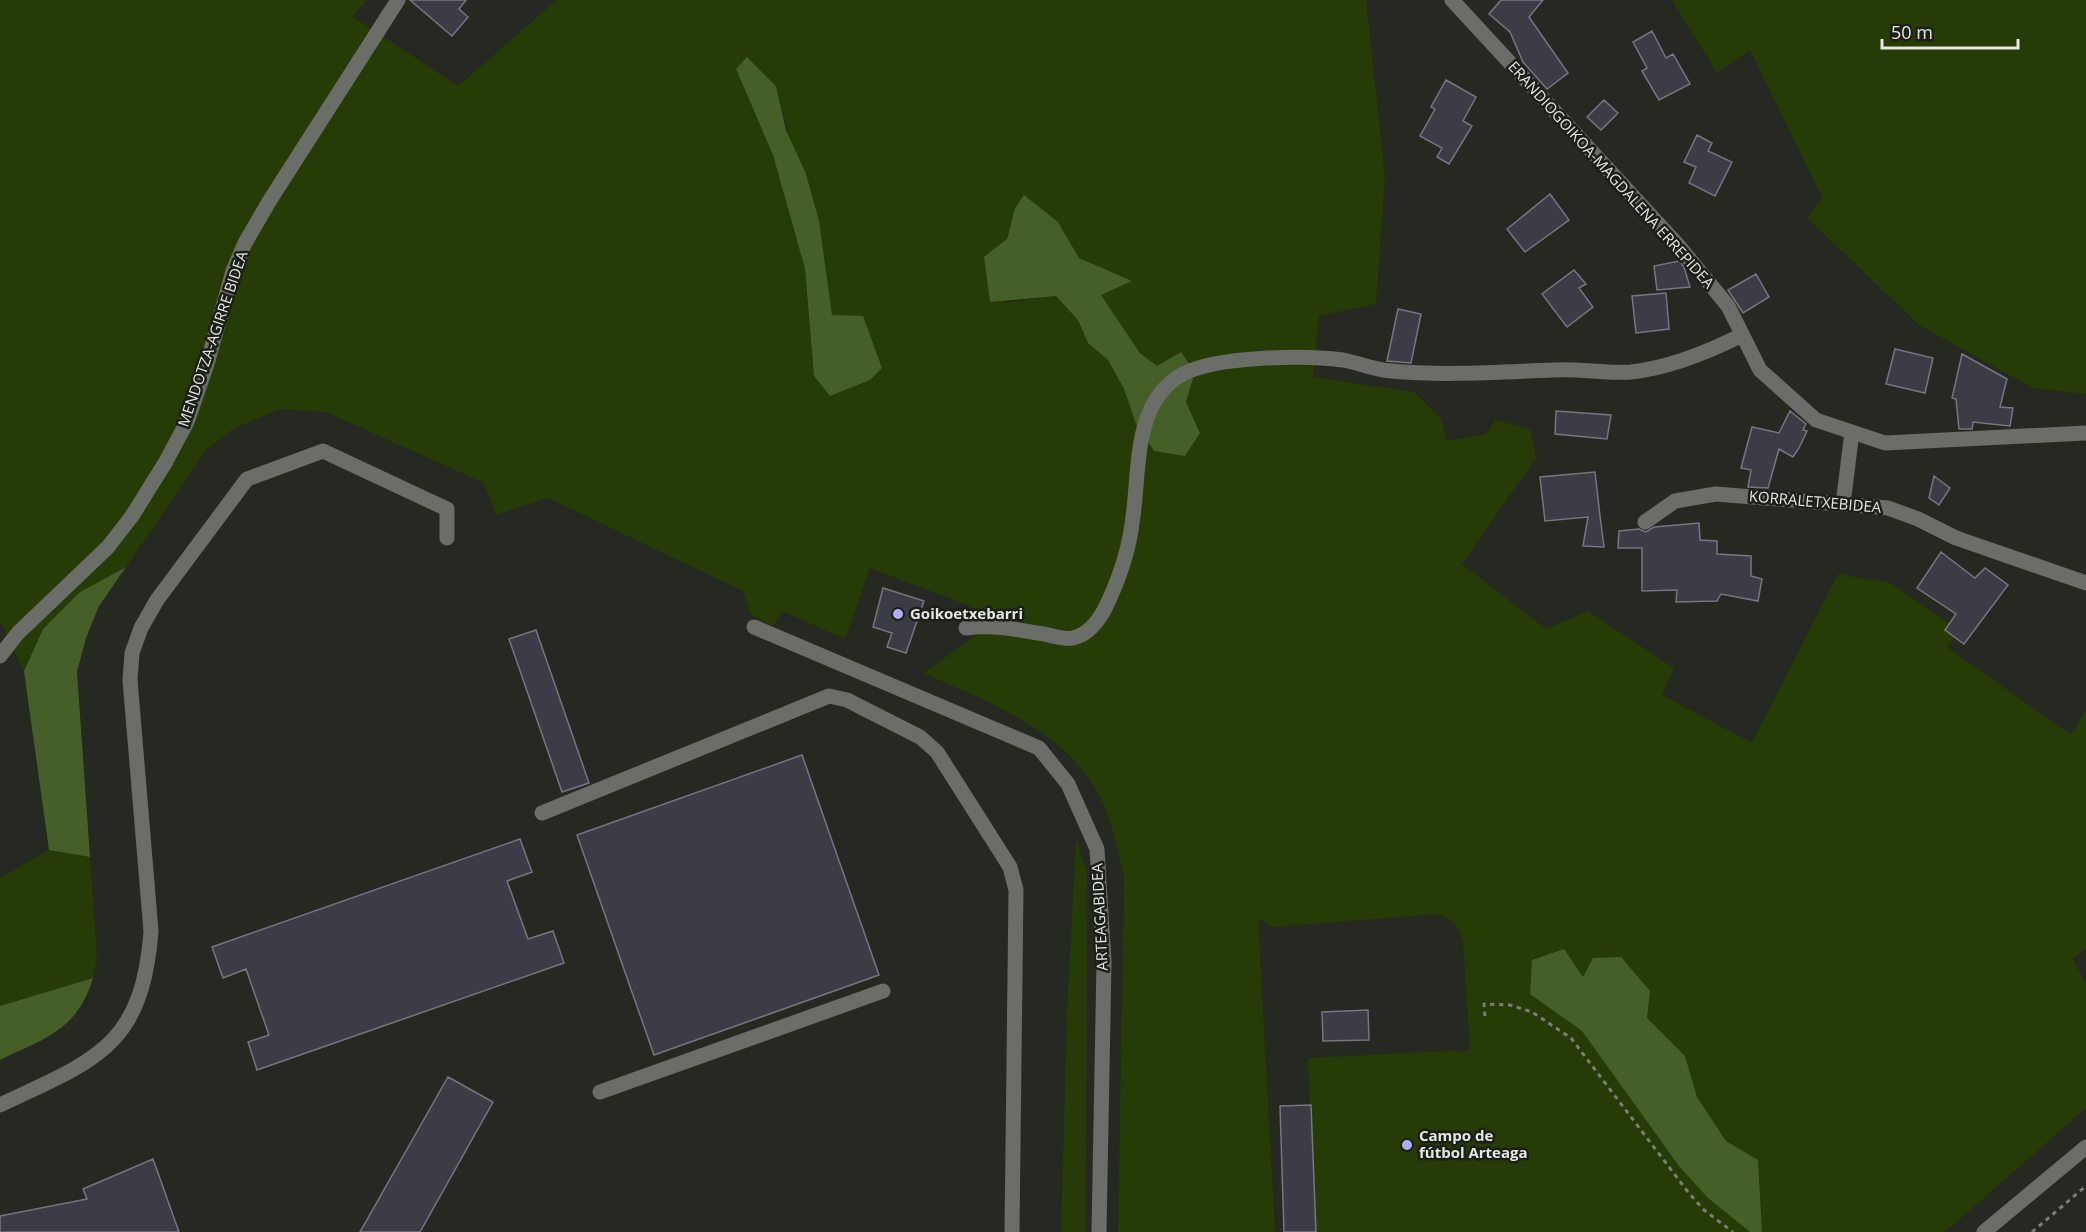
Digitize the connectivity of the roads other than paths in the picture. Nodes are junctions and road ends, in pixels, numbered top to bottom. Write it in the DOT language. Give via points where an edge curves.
graph roads {
  1 [pos="398,0"];
  2 [pos="1452,0"];
  3 [pos="1742,335"];
  4 [pos="1852,432"];
  5 [pos="2086,433"];
  6 [pos="1843,504"];
  7 [pos="1645,522"];
  8 [pos="447,538"];
  9 [pos="2086,583"];
  10 [pos="754,627"];
  11 [pos="966,628"];
  12 [pos="0,656"];
  13 [pos="542,813"];
  14 [pos="883,991"];
  15 [pos="600,1092"];
  16 [pos="0,1104"];
  17 [pos="2086,1147"];
  18 [pos="1012,1232"];
  19 [pos="1099,1232"];
  20 [pos="1984,1232"];
  1 -- 12 [label="street, MENDOTZA-AGIRRE BIDEA" via="245,243 187,422 165,463 108,547 18,633"];
  2 -- 3 [label="street, ERANDIOGOIKOA-MAGDALENA ERREPIDEA" via="1678,245 1728,306"];
  3 -- 4 [label="street, ERANDIOGOIKOA-MAGDALENA ERREPIDEA" via="1760,370 1816,420"];
  3 -- 11 [label="street" via="1707,352 1631,372 1567,369 1454,374 1388,371 1344,360 1311,358 1233,361 1183,374 1162,390 1147,417 1127,550 1103,613 1088,631 1072,639 1007,628"];
  4 -- 5 [label="street, ERANDIOGOIKOA-MAGDALENA ERREPIDEA" via="1885,443"];
  4 -- 6 [label="street"];
  6 -- 7 [label="street, KORRALETXEBIDEA" via="1716,494 1675,501"];
  6 -- 9 [label="street, KORRALETXEBIDEA" via="1888,508 1977,546"];
  8 -- 16 [label="street" via="447,509 323,452 247,479 157,600 132,653 130,680 152,931 148,968 137,1005 118,1035 98,1056"];
  10 -- 19 [label="street, ARTEAGABIDEA" via="1039,748 1068,784 1097,849 1104,962"];
  13 -- 18 [label="street" via="829,696 848,700 920,736 937,752 1010,867 1016,890"];
  14 -- 15 [label="street"];
  17 -- 20 [label="street"];
}
